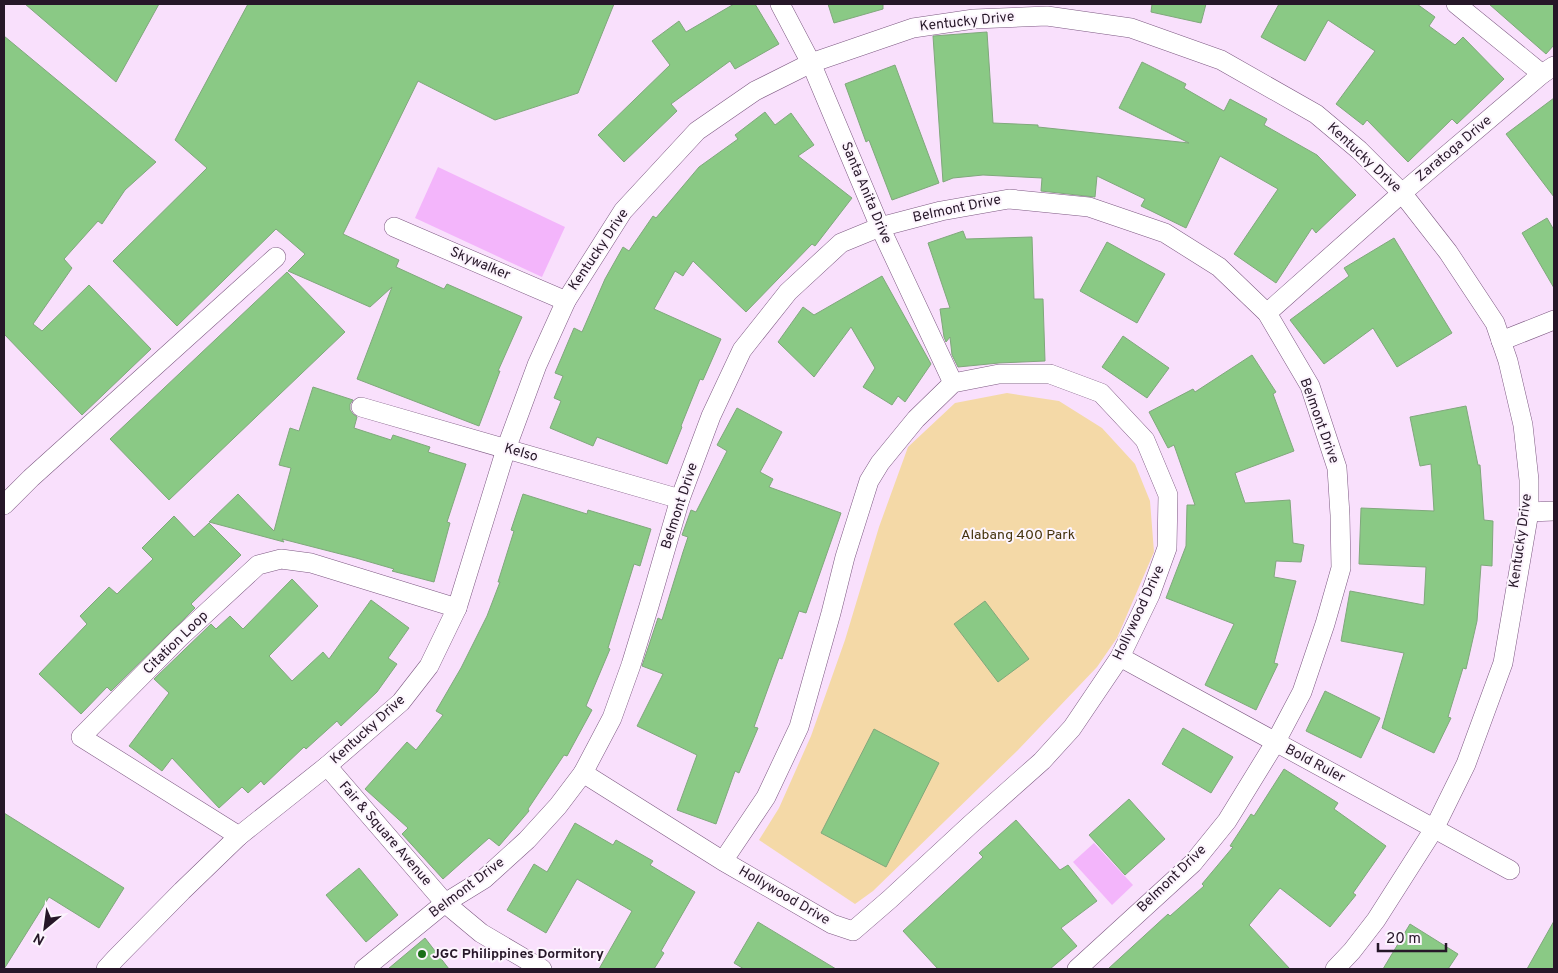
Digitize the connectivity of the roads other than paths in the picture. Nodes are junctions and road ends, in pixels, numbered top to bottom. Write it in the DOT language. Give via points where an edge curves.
graph roads {
  1 [pos="780,4"];
  2 [pos="1456,4"];
  3 [pos="811,63"];
  4 [pos="1548,70"];
  5 [pos="1402,193"];
  6 [pos="880,227"];
  7 [pos="394,228"];
  8 [pos="276,257"];
  9 [pos="566,301"];
  10 [pos="1267,313"];
  11 [pos="1554,320"];
  12 [pos="1501,341"];
  13 [pos="953,383"];
  14 [pos="361,407"];
  15 [pos="506,449"];
  16 [pos="680,499"];
  17 [pos="4,505"];
  18 [pos="1554,511"];
  19 [pos="1528,512"];
  20 [pos="457,608"];
  21 [pos="1120,657"];
  22 [pos="1275,743"];
  23 [pos="327,766"];
  24 [pos="583,773"];
  25 [pos="1434,828"];
  26 [pos="240,836"];
  27 [pos="723,861"];
  28 [pos="1510,870"];
  29 [pos="445,904"];
  30 [pos="106,969"];
  31 [pos="364,969"];
  32 [pos="542,969"];
  33 [pos="1077,969"];
  34 [pos="1335,969"];
  1 -- 3 [label="street, Santa Anita Drive"];
  2 -- 4 [label="street"];
  3 -- 5 [label="street, Kentucky Drive" via="913,28 974,19 1047,16 1131,28 1221,60 1316,114 1359,150"];
  3 -- 6 [label="street, Santa Anita Drive"];
  3 -- 9 [label="street, Kentucky Drive" via="755,91 697,131 623,211"];
  4 -- 5 [label="street, Zaratoga Drive"];
  5 -- 10 [label="street, Zaratoga Drive"];
  5 -- 12 [label="street, Kentucky Drive" via="1448,252 1495,323"];
  6 -- 10 [label="street, Belmont Drive" via="941,211 1009,199 1089,207 1165,233 1219,267"];
  6 -- 13 [label="street, Santa Anita Drive"];
  6 -- 16 [label="street, Belmont Drive" via="841,243 788,292 742,350 711,416"];
  7 -- 9 [label="street, Skywalker"];
  8 -- 17 [label="street"];
  9 -- 15 [label="street, Kentucky Drive"];
  10 -- 22 [label="street, Belmont Drive" via="1310,386 1337,468 1341,568 1302,692"];
  11 -- 12 [label="street"];
  12 -- 19 [label="street, Kentucky Drive" via="1516,393 1527,451"];
  13 -- 21 [label="street, Hollywood Drive" via="999,374 1050,374 1101,393 1145,440 1168,495 1167,548 1150,595"];
  13 -- 27 [label="street, Hollywood Drive" via="916,419 869,481 844,557 832,613 799,727 766,798"];
  14 -- 15 [label="street, Kelso"];
  15 -- 16 [label="street, Kelso"];
  15 -- 20 [label="street, Kentucky Drive"];
  16 -- 24 [label="street, Belmont Drive" via="625,683 612,718"];
  18 -- 19 [label="street"];
  19 -- 25 [label="street, Kentucky Drive" via="1503,663 1466,764"];
  20 -- 23 [label="street, Kentucky Drive" via="429,666 401,702"];
  20 -- 26 [label="street, Citation Loop" via="311,563 281,559 258,565 179,638 81,738"];
  21 -- 22 [label="street, Bold Ruler"];
  21 -- 27 [label="street, Hollywood Drive" via="1072,728 1042,761 853,930 832,924"];
  22 -- 25 [label="street, Bold Ruler"];
  22 -- 33 [label="street, Belmont Drive" via="1227,821 1193,863"];
  23 -- 26 [label="street, Kentucky Drive"];
  23 -- 29 [label="street, Fair & Square Avenue"];
  24 -- 27 [label="street, Hollywood Drive"];
  24 -- 29 [label="street, Belmont Drive" via="527,840 484,879"];
  25 -- 28 [label="street, Bold Ruler"];
  25 -- 34 [label="street, Kentucky Drive" via="1376,920"];
  26 -- 30 [label="street, Kentucky Drive"];
  29 -- 31 [label="street, Belmont Drive"];
  29 -- 32 [label="street, Fair & Square Avenue" via="481,933"];
}
